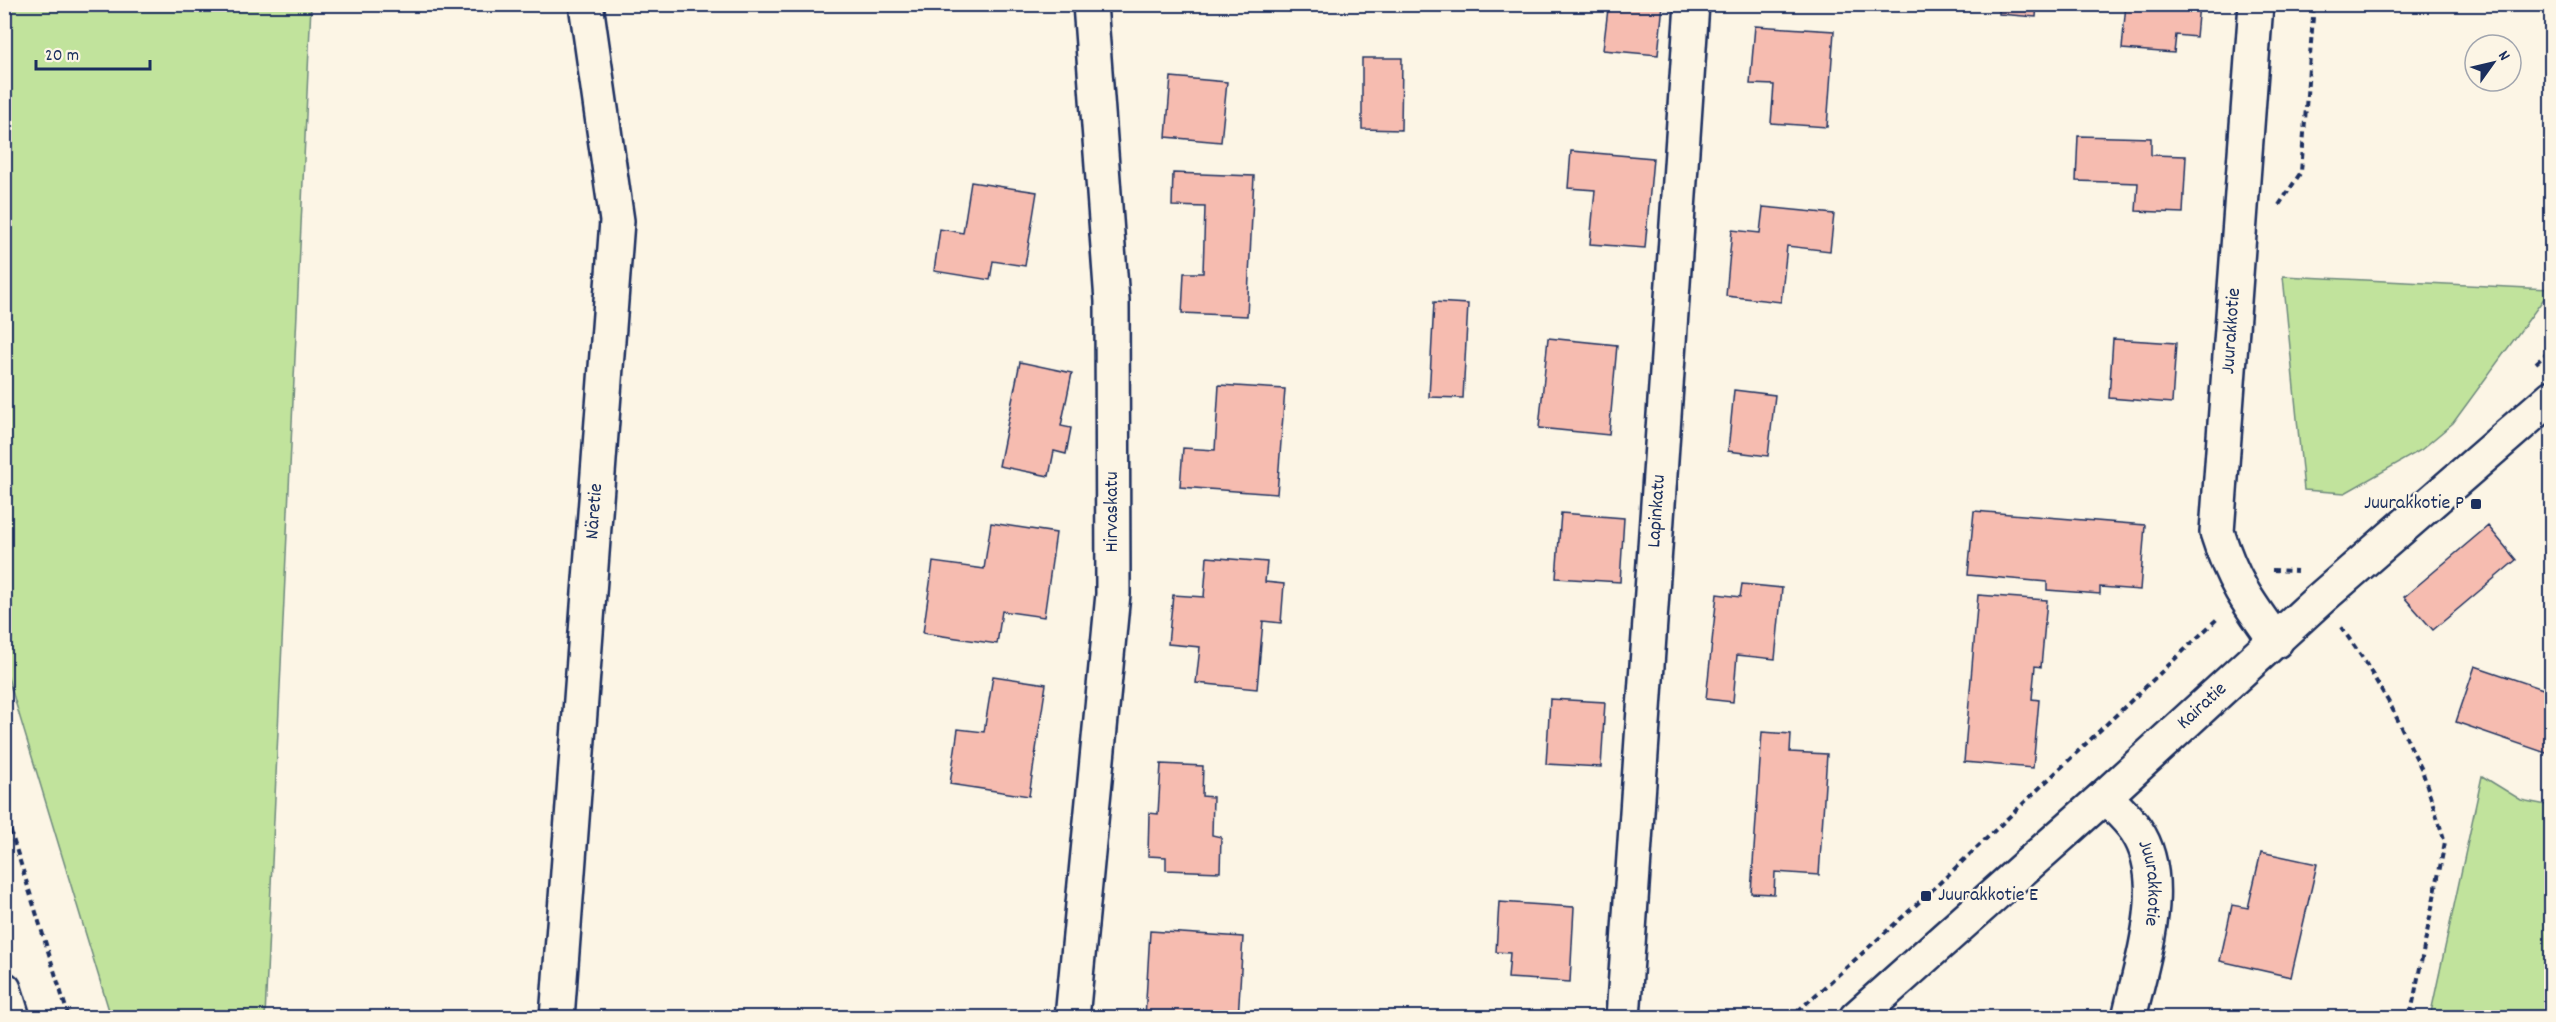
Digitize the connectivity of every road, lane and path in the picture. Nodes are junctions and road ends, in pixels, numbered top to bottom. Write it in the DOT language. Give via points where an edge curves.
graph roads {
  1 [pos="586,4"];
  2 [pos="1090,4"];
  3 [pos="1692,4"];
  4 [pos="2256,4"];
  5 [pos="2314,4"];
  6 [pos="2277,216"];
  7 [pos="2552,350"];
  8 [pos="2534,365"];
  9 [pos="2552,397"];
  10 [pos="2266,560"];
  11 [pos="2305,564"];
  12 [pos="2272,570"];
  13 [pos="2296,572"];
  14 [pos="2242,596"];
  15 [pos="2320,599"];
  16 [pos="2276,641"];
  17 [pos="2105,796"];
  18 [pos="4,810"];
  19 [pos="4,989"];
  20 [pos="13,1017"];
  21 [pos="69,1017"];
  22 [pos="557,1017"];
  23 [pos="1072,1017"];
  24 [pos="1623,1017"];
  25 [pos="1790,1017"];
  26 [pos="1857,1017"];
  27 [pos="2129,1017"];
  28 [pos="2410,1017"];
  1 -- 22 [label="street, Näretie" via="616,221"];
  2 -- 23 [label="street, Hirvaskatu" via="1112,301 1113,594"];
  3 -- 24 [label="street, Lapinkatu"];
  4 -- 14 [label="street, Juurakkotie" via="2217,532"];
  5 -- 6 [label="path" via="2301,172 2279,206"];
  7 -- 8 [label="path"];
  9 -- 15 [label="street, Kairatie"];
  10 -- 12 [label="path"];
  11 -- 13 [label="path"];
  12 -- 13 [label="path"];
  12 -- 14 [label="path"];
  13 -- 15 [label="path"];
  14 -- 16 [label="street, Juurakkotie"];
  14 -- 25 [label="path" via="1926,896"];
  15 -- 16 [label="street, Kairatie"];
  15 -- 28 [label="path" via="2391,706 2422,770 2445,842"];
  16 -- 17 [label="street, Kairatie"];
  17 -- 26 [label="street, Kairatie"];
  17 -- 27 [label="street, Juurakkotie" via="2137,831 2151,866 2152,909"];
  18 -- 21 [label="path"];
  19 -- 20 [label="street"];
}
